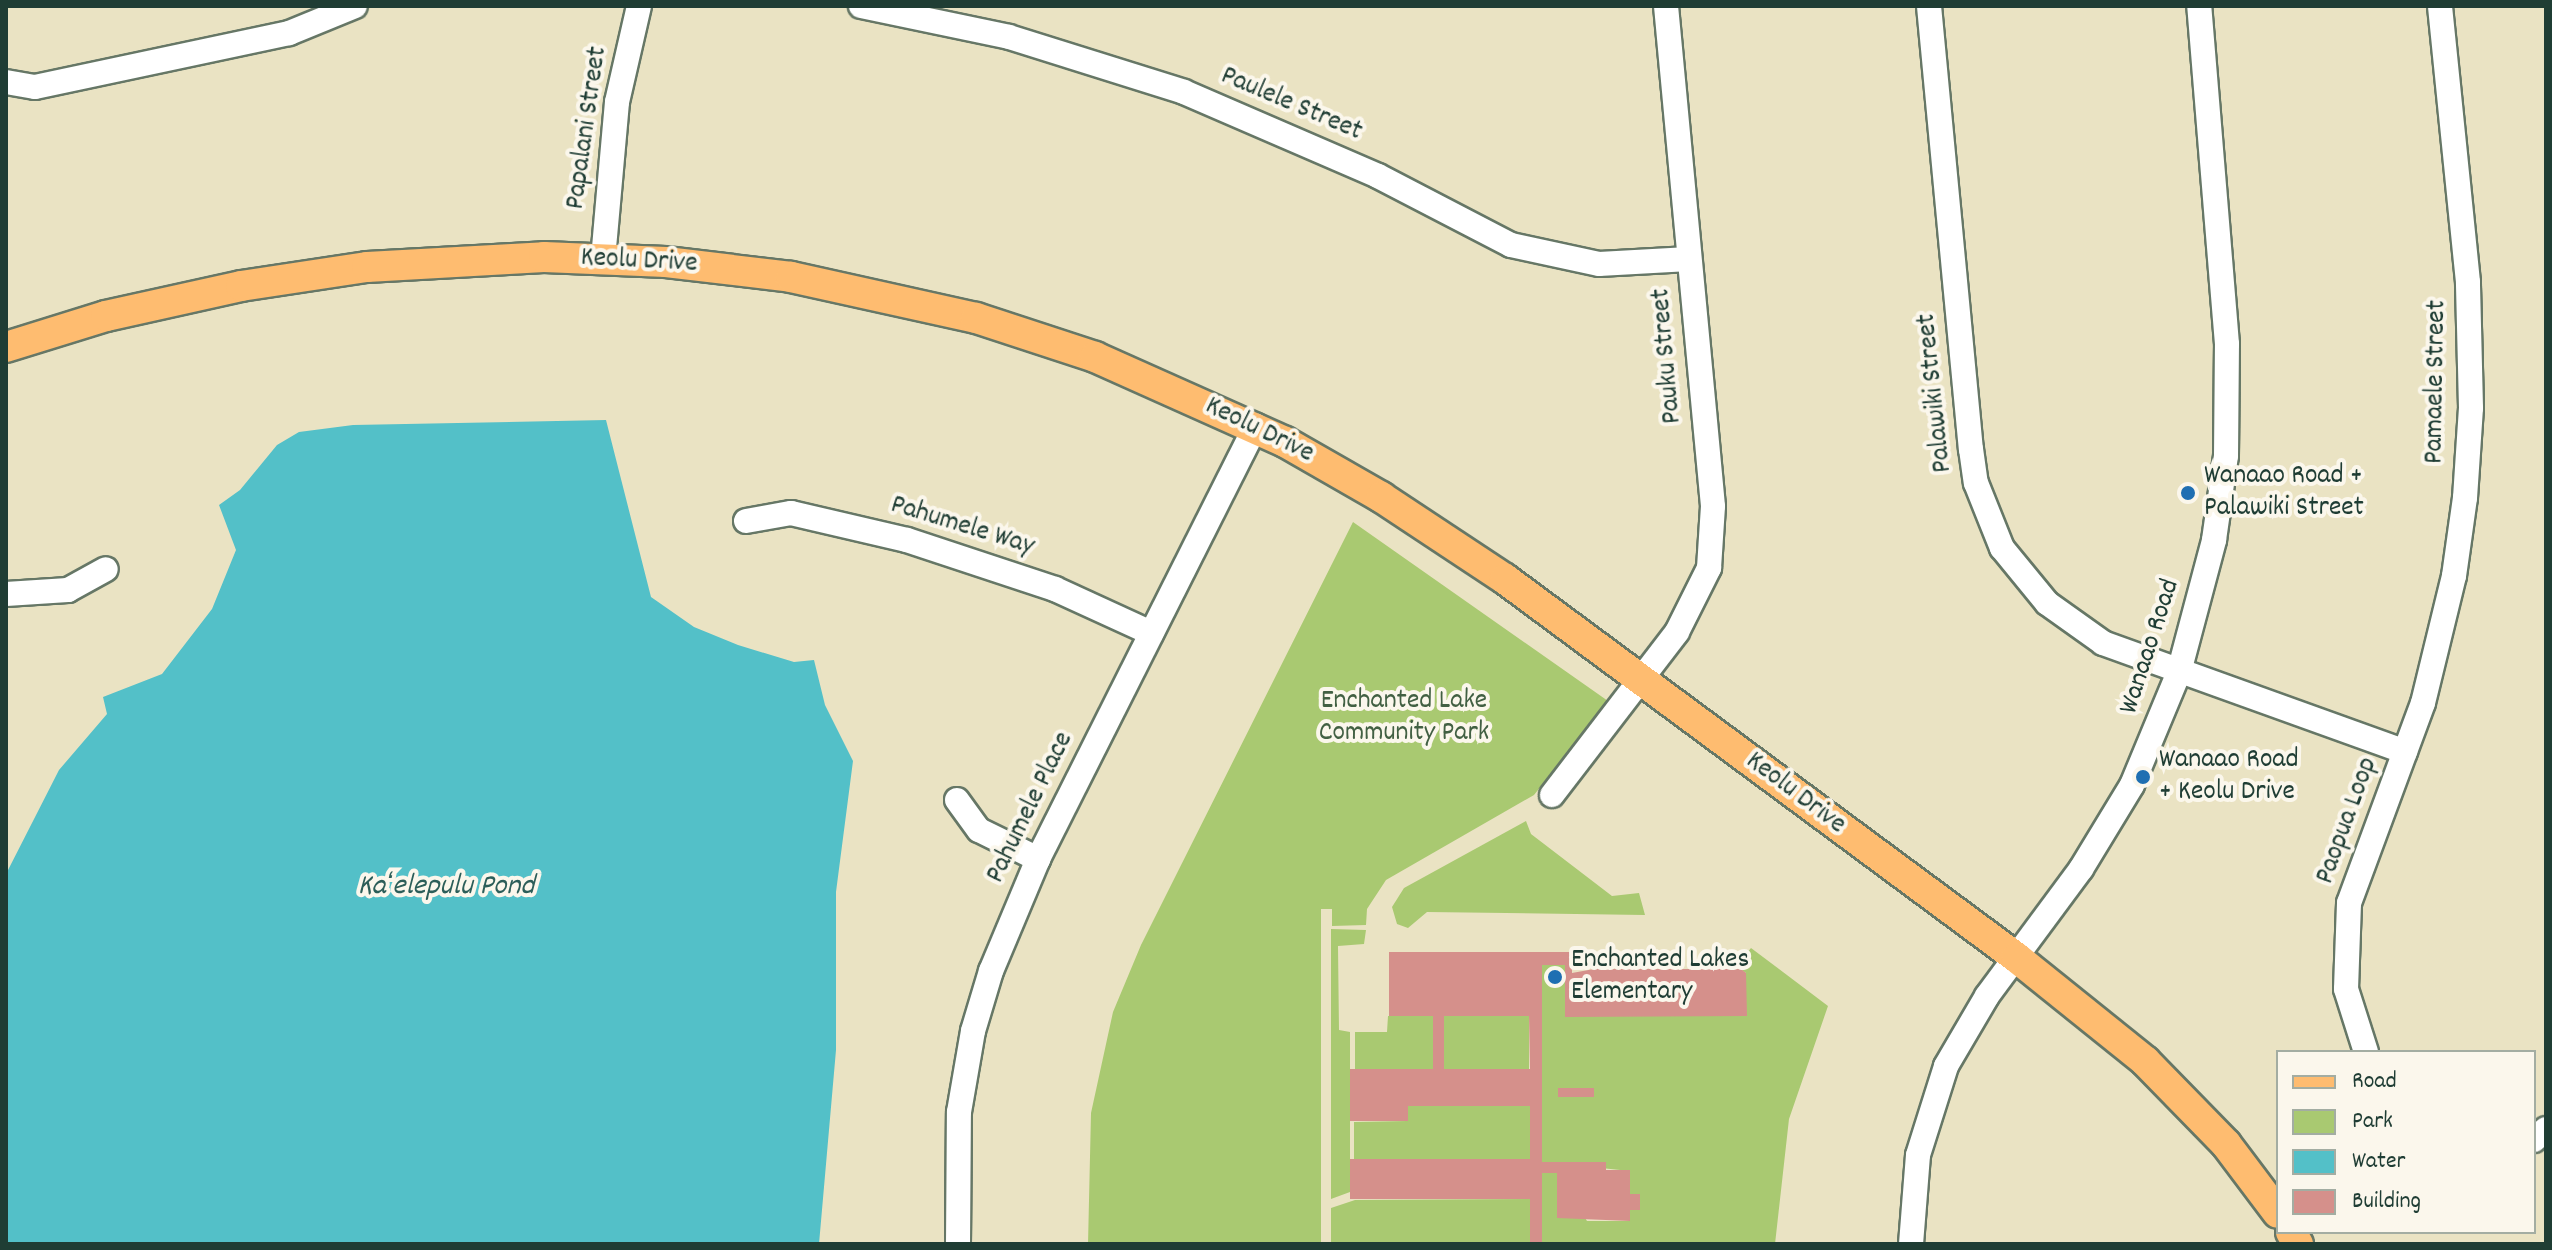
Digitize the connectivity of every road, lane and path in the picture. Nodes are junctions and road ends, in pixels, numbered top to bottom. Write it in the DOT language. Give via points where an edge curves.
graph roads {
  1 [pos="355,6"];
  2 [pos="639,6"];
  3 [pos="861,6"];
  4 [pos="1666,6"];
  5 [pos="1929,6"];
  6 [pos="2199,6"];
  7 [pos="2440,6"];
  8 [pos="6,82"];
  9 [pos="603,259"];
  10 [pos="1689,259"];
  11 [pos="6,347"];
  12 [pos="1256,426"];
  13 [pos="746,521"];
  14 [pos="106,569"];
  15 [pos="6,594"];
  16 [pos="1151,633"];
  17 [pos="2179,672"];
  18 [pos="1641,681"];
  19 [pos="2405,752"];
  20 [pos="1552,795"];
  21 [pos="957,800"];
  22 [pos="1038,859"];
  23 [pos="2017,958"];
  24 [pos="2365,1050"];
  25 [pos="2276,1210"];
  26 [pos="958,1244"];
  27 [pos="1911,1244"];
  1 -- 8 [label="street" via="289,33 35,87"];
  2 -- 9 [label="street, Papalani Street" via="617,102"];
  3 -- 10 [label="street, Paulele Street" via="1009,37 1184,92 1378,176 1511,245 1599,264"];
  4 -- 10 [label="street, Pauku Street"];
  5 -- 17 [label="street, Palawiki Street" via="1971,449 1987,517 2023,578 2056,610 2103,643"];
  6 -- 17 [label="street, Wanaao Road" via="2223,267 2228,404 2222,497"];
  7 -- 19 [label="street, Pamaele Street" via="2468,282 2471,408 2454,576 2423,703"];
  9 -- 11 [label="main road, Keolu Drive" via="426,262 309,275 173,299"];
  9 -- 12 [label="main road, Keolu Drive" via="729,268 915,302 1081,352"];
  10 -- 18 [label="street, Pauku Street" via="1713,538 1698,598"];
  12 -- 16 [label="street, Pahumele Place"];
  12 -- 18 [label="main road, Keolu Drive" via="1438,533"];
  13 -- 16 [label="street, Pahumele Way" via="791,513 907,540 1055,589"];
  14 -- 15 [label="street" via="68,590"];
  16 -- 22 [label="street, Pahumele Place"];
  17 -- 19 [label="street, Paopua Loop"];
  17 -- 23 [label="street, Wanaao Road" via="2108,828"];
  18 -- 20 [label="street, Pauku Street"];
  18 -- 23 [label="main road, Keolu Drive"];
  19 -- 24 [label="street, Paopua Loop" via="2349,903 2343,946 2346,989"];
  21 -- 22 [label="street" via="979,830"];
  22 -- 26 [label="street, Pahumele Place" via="991,971 968,1057 955,1167"];
  23 -- 25 [label="main road, Keolu Drive" via="2145,1061 2226,1144"];
  23 -- 27 [label="street, Wanaao Road" via="1961,1038 1934,1096 1918,1155"];
}
